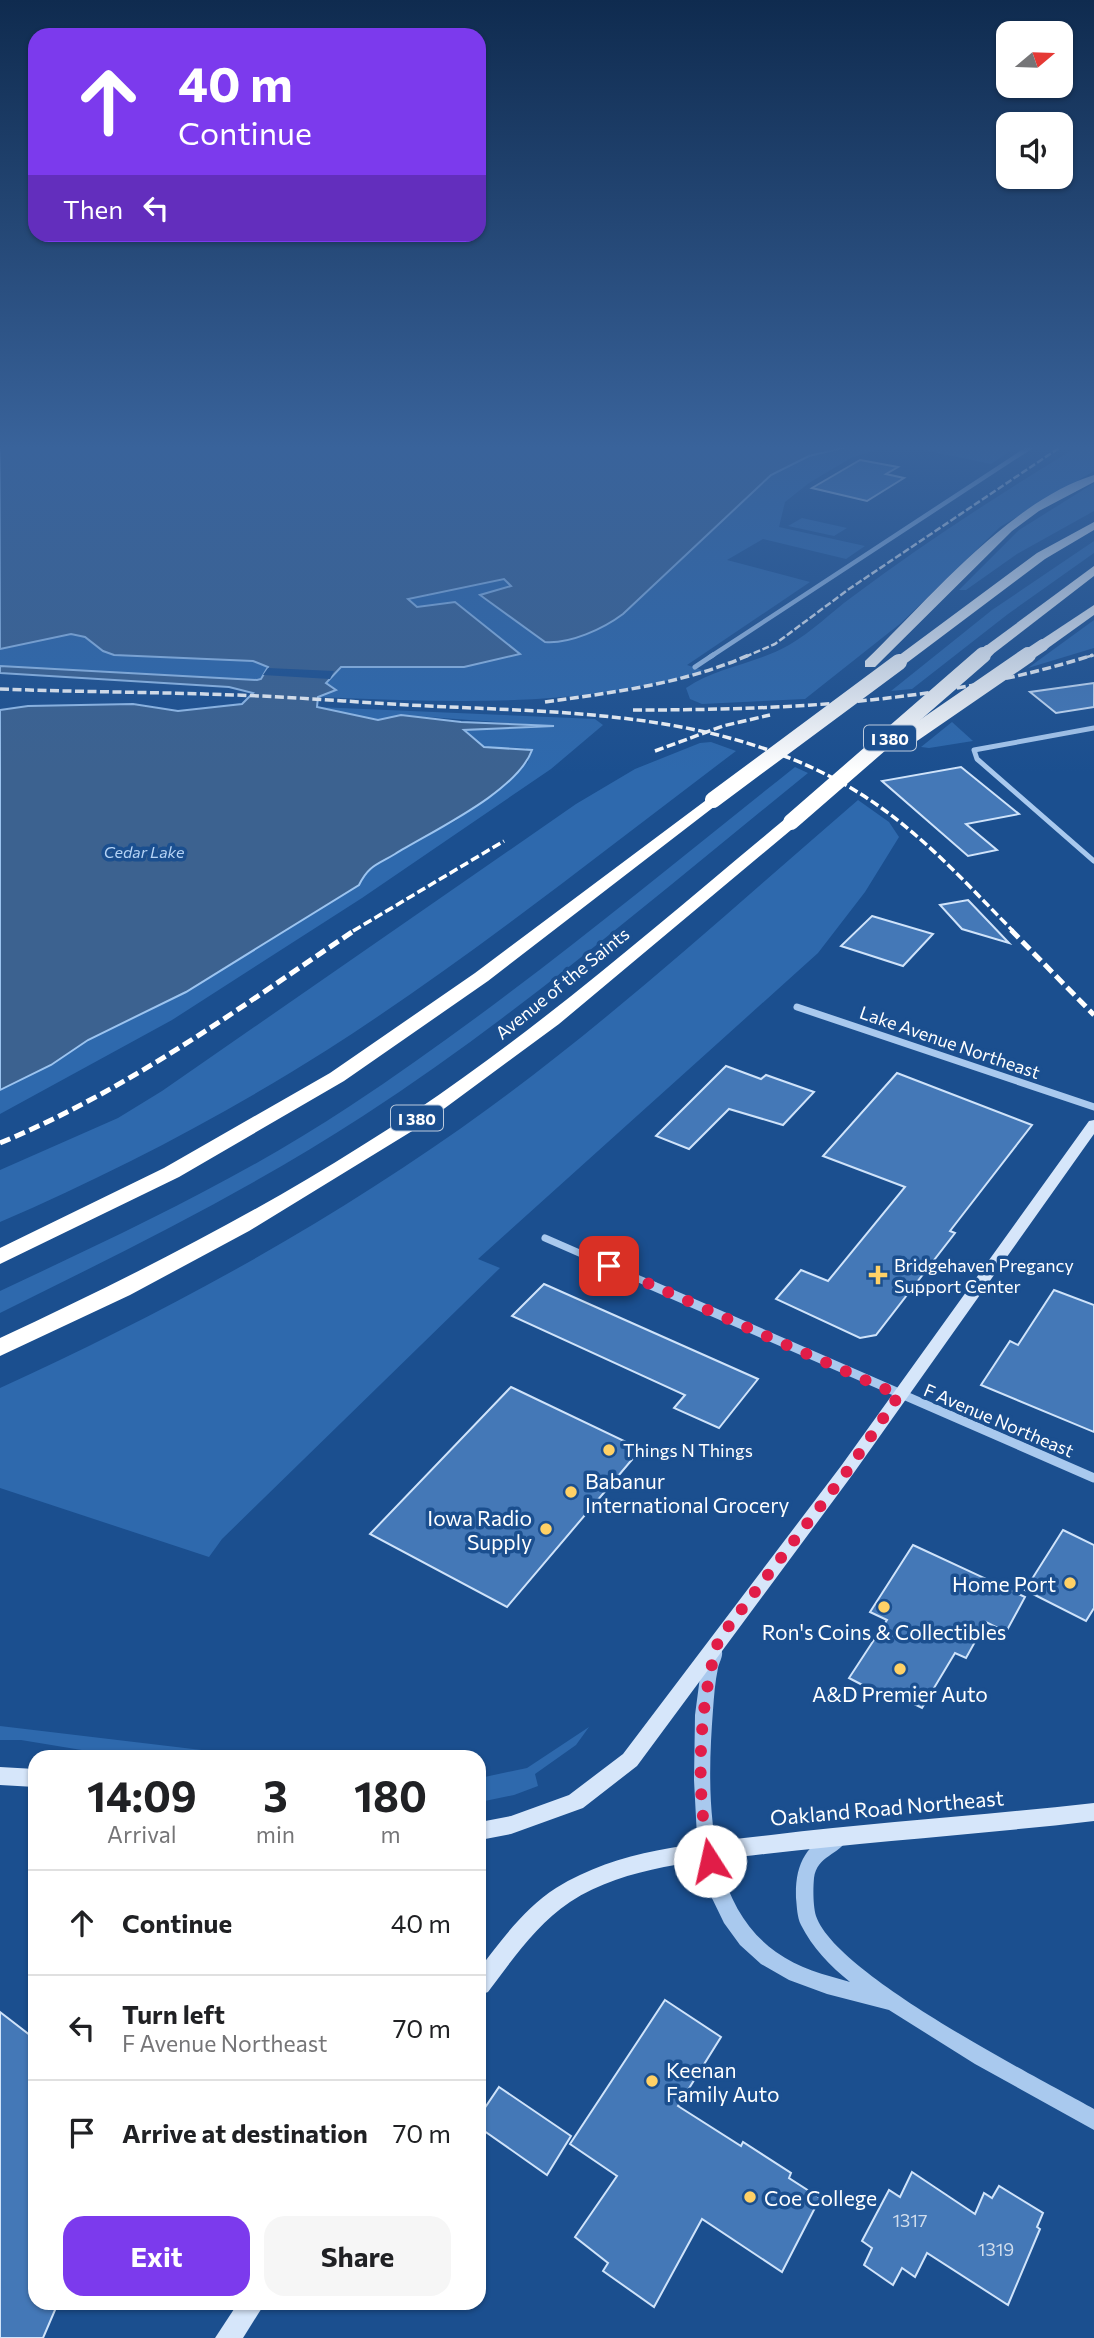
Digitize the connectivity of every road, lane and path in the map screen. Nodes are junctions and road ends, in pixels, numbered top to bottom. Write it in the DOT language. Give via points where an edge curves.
graph roads {
  1 [pos="869,553"];
  2 [pos="983,553"];
  3 [pos="1046,553"];
  4 [pos="1094,569"];
  5 [pos="1094,609"];
  6 [pos="695,667"];
  7 [pos="827,717"];
  8 [pos="1094,728"];
  9 [pos="848,775"];
  10 [pos="1094,861"];
  11 [pos="797,1007"];
  12 [pos="1094,1107"];
  13 [pos="1094,1124"];
  14 [pos="545,1238"];
  15 [pos="0,1257"];
  16 [pos="0,1348"];
  17 [pos="899,1395"];
  18 [pos="1094,1478"];
  19 [pos="719,1639"];
  20 [pos="0,1776"];
  21 [pos="28,1778"];
  22 [pos="1094,1812"];
  23 [pos="486,1830"];
  24 [pos="851,1833"];
  25 [pos="708,1852"];
  26 [pos="486,1977"];
  27 [pos="889,2001"];
  28 [pos="1094,2120"];
  29 [pos="248,2310"];
  30 [pos="228,2338"];
  1 -- 6 [label="street"];
  2 -- 7 [label="highway, bridge" via="870,664"];
  3 -- 7 [label="highway, bridge"];
  4 -- 9 [label="highway, Avenue of the Saints / I 380, bridge" via="988,651"];
  5 -- 9 [label="highway, bridge" via="969,698"];
  7 -- 15 [label="highway, bridge" via="462,990 335,1079 162,1179"];
  8 -- 10 [label="street" via="974,750 977,758"];
  9 -- 16 [label="highway, Avenue of the Saints / I 380, bridge" via="538,1030 405,1126 330,1175 172,1265"];
  11 -- 12 [label="street, Lake Avenue Northeast"];
  13 -- 17 [label="main road"];
  14 -- 17 [label="street, F Avenue Northeast"];
  17 -- 18 [label="street, F Avenue Northeast"];
  17 -- 19 [label="main road"];
  19 -- 23 [label="main road" via="630,1760 576,1802"];
  19 -- 25 [label="street" via="703,1715"];
  20 -- 21 [label="main road"];
  22 -- 24 [label="main road, Oakland Road Northeast"];
  24 -- 25 [label="main road, Oakland Road Northeast"];
  24 -- 27 [label="street" via="829,1843 809,1863 804,1878 808,1919 849,1970"];
  25 -- 26 [label="main road, Oakland Road Northeast" via="629,1866 562,1896 512,1944"];
  25 -- 27 [label="street" via="726,1909 768,1958 793,1971"];
  27 -- 28 [label="street"];
  29 -- 30 [label="main road"];
}
